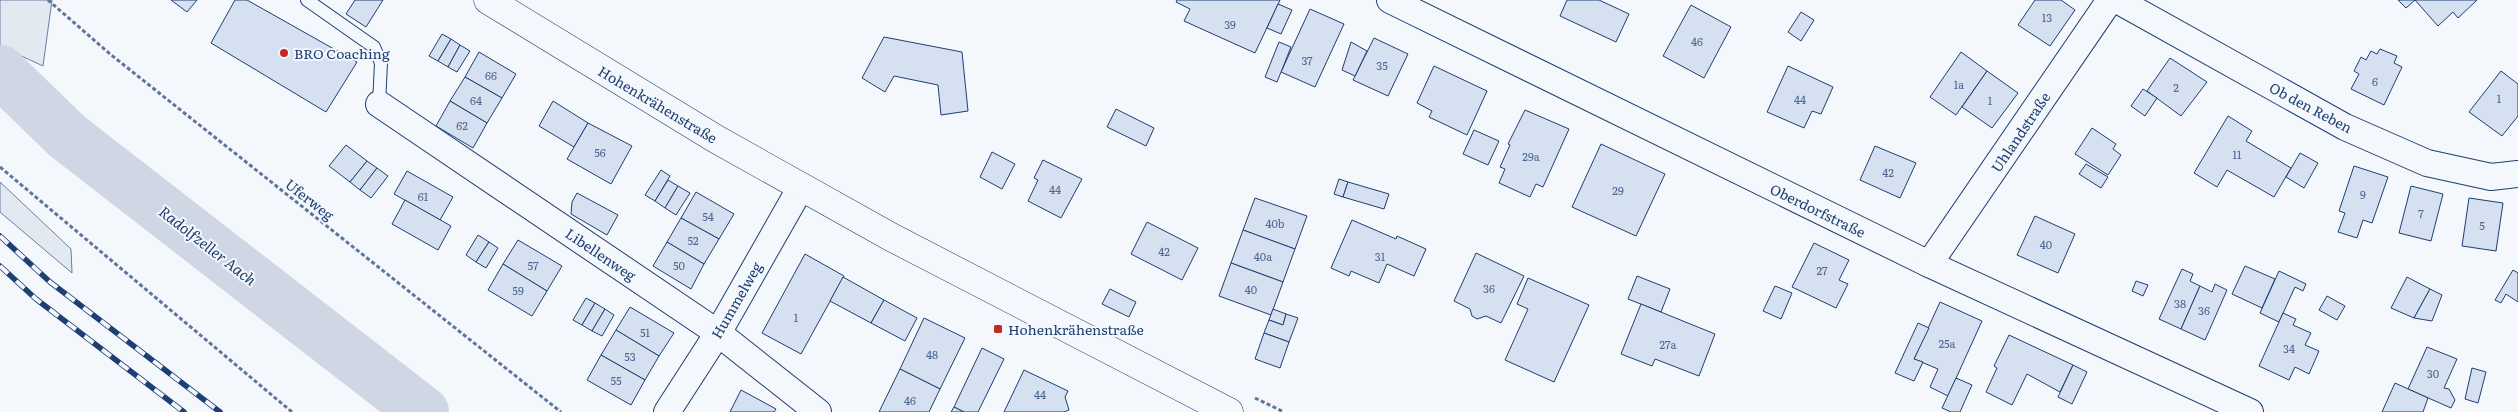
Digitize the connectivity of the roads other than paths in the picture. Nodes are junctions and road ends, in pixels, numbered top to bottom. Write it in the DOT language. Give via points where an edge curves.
graph roads {
  1 [pos="307,0"];
  2 [pos="488,0"];
  3 [pos="1390,0"];
  4 [pos="2110,0"];
  5 [pos="2118,0"];
  6 [pos="379,104"];
  7 [pos="2518,174"];
  8 [pos="801,187"];
  9 [pos="1929,264"];
  10 [pos="718,333"];
  11 [pos="667,412"];
  12 [pos="818,412"];
  13 [pos="1228,412"];
  14 [pos="2250,412"];
  1 -- 6 [label="lane" via="374,48 381,63"];
  2 -- 8 [label="main road, Hohenkrähenstraße" via="643,96"];
  3 -- 9 [label="street, Oberdorfstraße"];
  4 -- 9 [label="street, Uhlandstraße"];
  5 -- 7 [label="street, Ob den Reben" via="2344,127 2427,162 2491,177"];
  6 -- 10 [label="street, Libellenweg"];
  8 -- 10 [label="street, Hummelweg"];
  8 -- 13 [label="main road, Hohenkrähenstraße"];
  9 -- 14 [label="street, Oberdorfstraße"];
  10 -- 11 [label="street, Hummelweg"];
  10 -- 12 [label="street, Libellenweg"];
}
